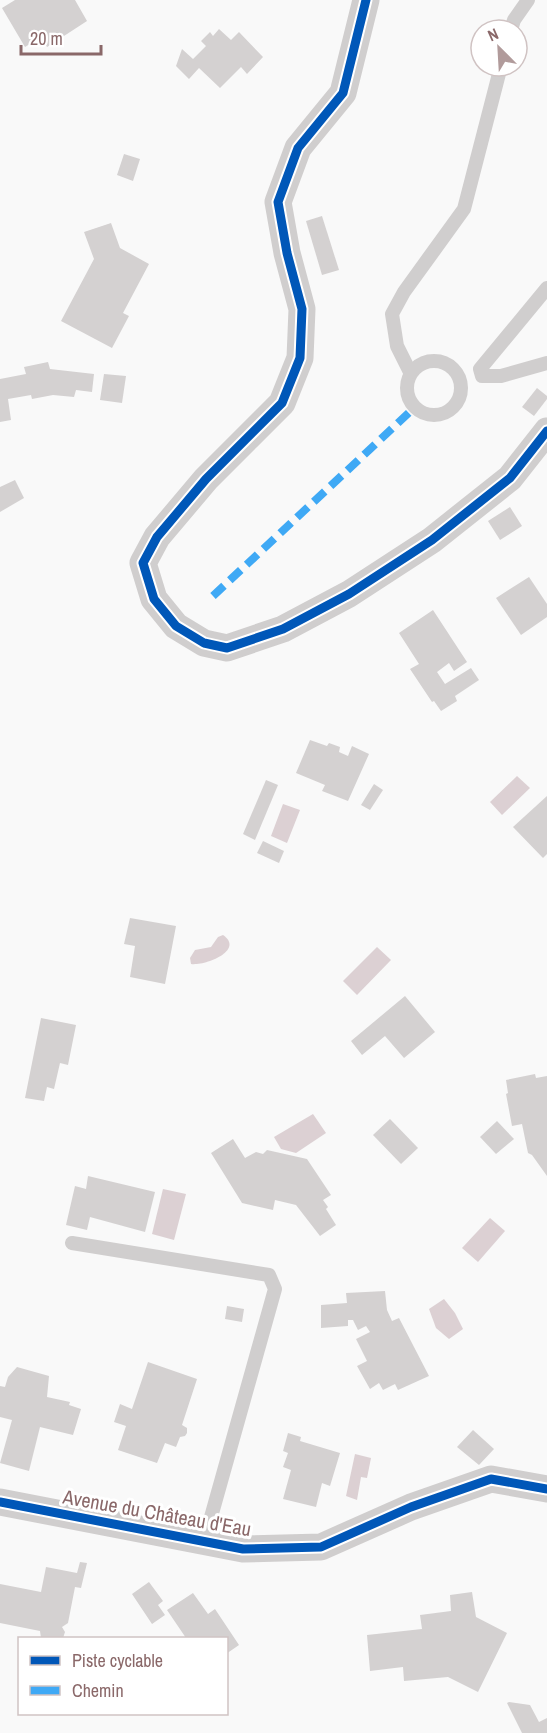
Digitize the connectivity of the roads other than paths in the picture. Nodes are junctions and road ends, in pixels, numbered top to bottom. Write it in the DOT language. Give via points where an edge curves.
graph roads {
  1 [pos="366,0"];
  2 [pos="528,0"];
  3 [pos="515,18"];
  4 [pos="498,78"];
  5 [pos="547,288"];
  6 [pos="547,363"];
  7 [pos="410,372"];
  8 [pos="482,376"];
  9 [pos="460,385"];
  10 [pos="547,431"];
  11 [pos="72,1244"];
  12 [pos="547,1489"];
  13 [pos="0,1502"];
  14 [pos="204,1542"];
  1 -- 10 [label="street" via="343,93 298,148 278,202 302,309 300,358 282,403 206,479 157,537 143,563 154,598 176,626 204,643 227,648 283,629 349,594 432,540 510,478"];
  2 -- 3 [label="lane"];
  4 -- 7 [label="lane" via="464,209 392,314 397,346"];
  5 -- 8 [label="lane" via="480,369"];
  6 -- 8 [label="lane" via="501,376"];
  7 -- 9 [label="lane" via="426,361 446,362 460,376"];
  7 -- 9 [label="lane" via="405,391 414,408 431,417 450,411 461,395"];
  8 -- 9 [label="lane"];
  11 -- 14 [label="lane" via="269,1275 274,1289"];
  12 -- 14 [label="street, Avenue du Château d'Eau" via="490,1479 411,1507 321,1547 243,1549"];
  13 -- 14 [label="street, Avenue du Château d'Eau"];
}
